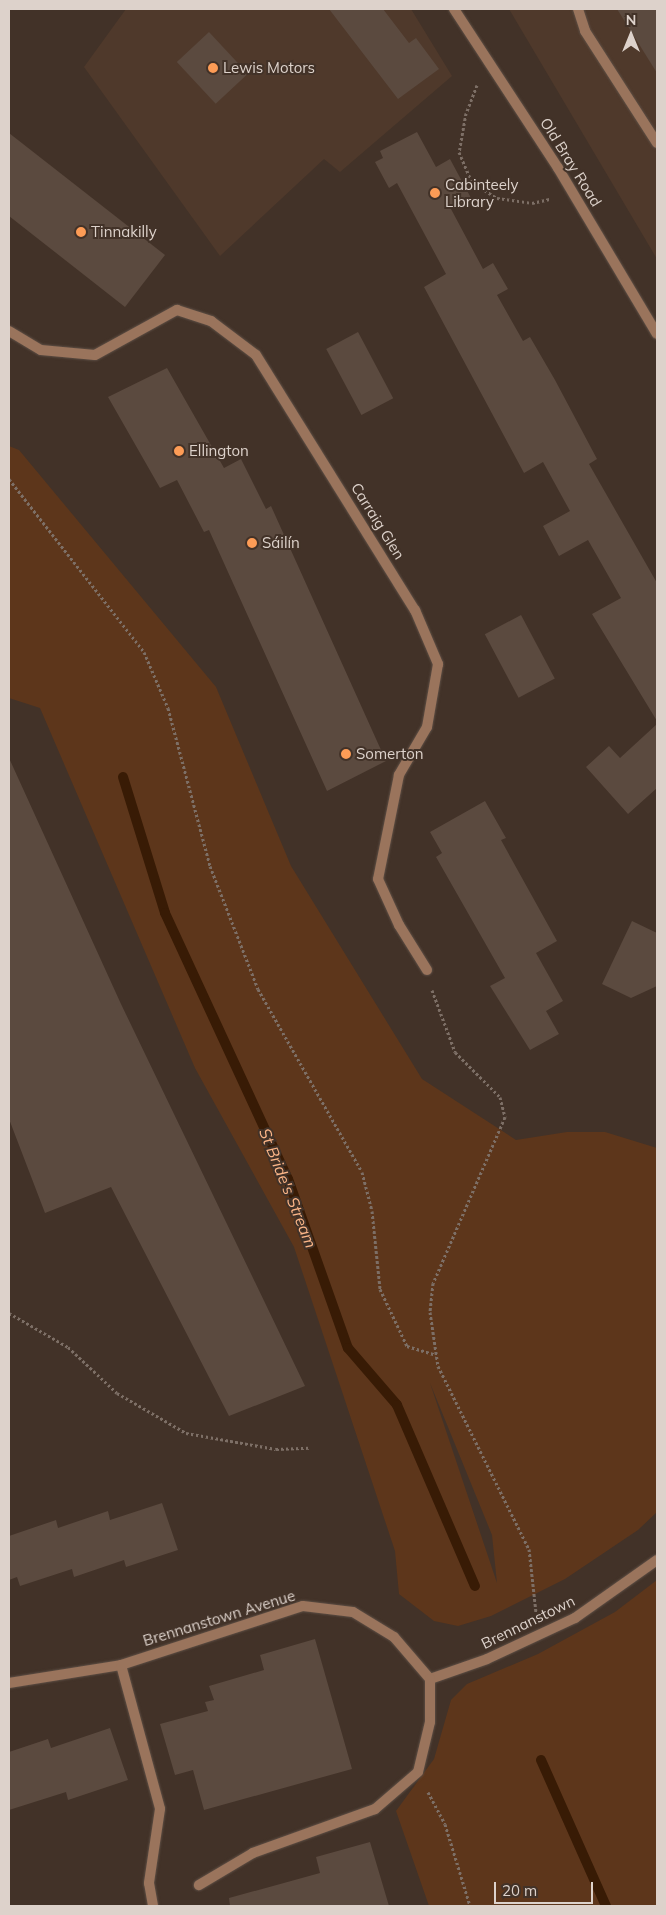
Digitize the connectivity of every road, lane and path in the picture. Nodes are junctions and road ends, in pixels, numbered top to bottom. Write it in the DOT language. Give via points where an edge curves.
graph roads {
  1 [pos="454,9"];
  2 [pos="578,9"];
  3 [pos="494,70"];
  4 [pos="657,144"];
  5 [pos="571,190"];
  6 [pos="9,331"];
  7 [pos="657,334"];
  8 [pos="9,479"];
  9 [pos="427,970"];
  10 [pos="9,1313"];
  11 [pos="436,1355"];
  12 [pos="309,1448"];
  13 [pos="657,1560"];
  14 [pos="544,1633"];
  15 [pos="121,1665"];
  16 [pos="430,1679"];
  17 [pos="9,1682"];
  18 [pos="418,1772"];
  19 [pos="199,1885"];
  20 [pos="153,1906"];
  21 [pos="470,1906"];
  1 -- 3 [label="street, Old Bray Road"];
  2 -- 4 [label="street" via="585,31"];
  3 -- 5 [label="street, Old Bray Road"];
  3 -- 5 [label="path" via="477,84 466,113 459,152 472,182 497,198 516,202 545,200"];
  5 -- 7 [label="street, Old Bray Road"];
  6 -- 9 [label="street, Carraig Glen" via="41,350 95,356 177,310 211,321 256,356 415,610 438,664 427,727 398,775 378,879 398,925"];
  8 -- 11 [label="path" via="144,652 168,708 210,866 258,989 362,1172 372,1211 380,1289 407,1346"];
  9 -- 11 [label="path" via="440,1018 456,1052 500,1097 505,1117 433,1283 430,1312"];
  10 -- 12 [label="path" via="68,1346 117,1394 186,1433 276,1449"];
  11 -- 14 [label="path" via="528,1549 532,1600"];
  13 -- 14 [label="street, Brennanstown" via="574,1618"];
  14 -- 16 [label="street, Brennanstown"];
  15 -- 16 [label="street, Brennanstown Avenue" via="303,1606 353,1612 394,1637"];
  15 -- 17 [label="street, Brennanstown Avenue"];
  15 -- 20 [label="street" via="160,1809 149,1883"];
  16 -- 18 [label="street" via="430,1722"];
  18 -- 19 [label="street" via="375,1809 253,1853"];
  18 -- 21 [label="path" via="444,1824"];
}
